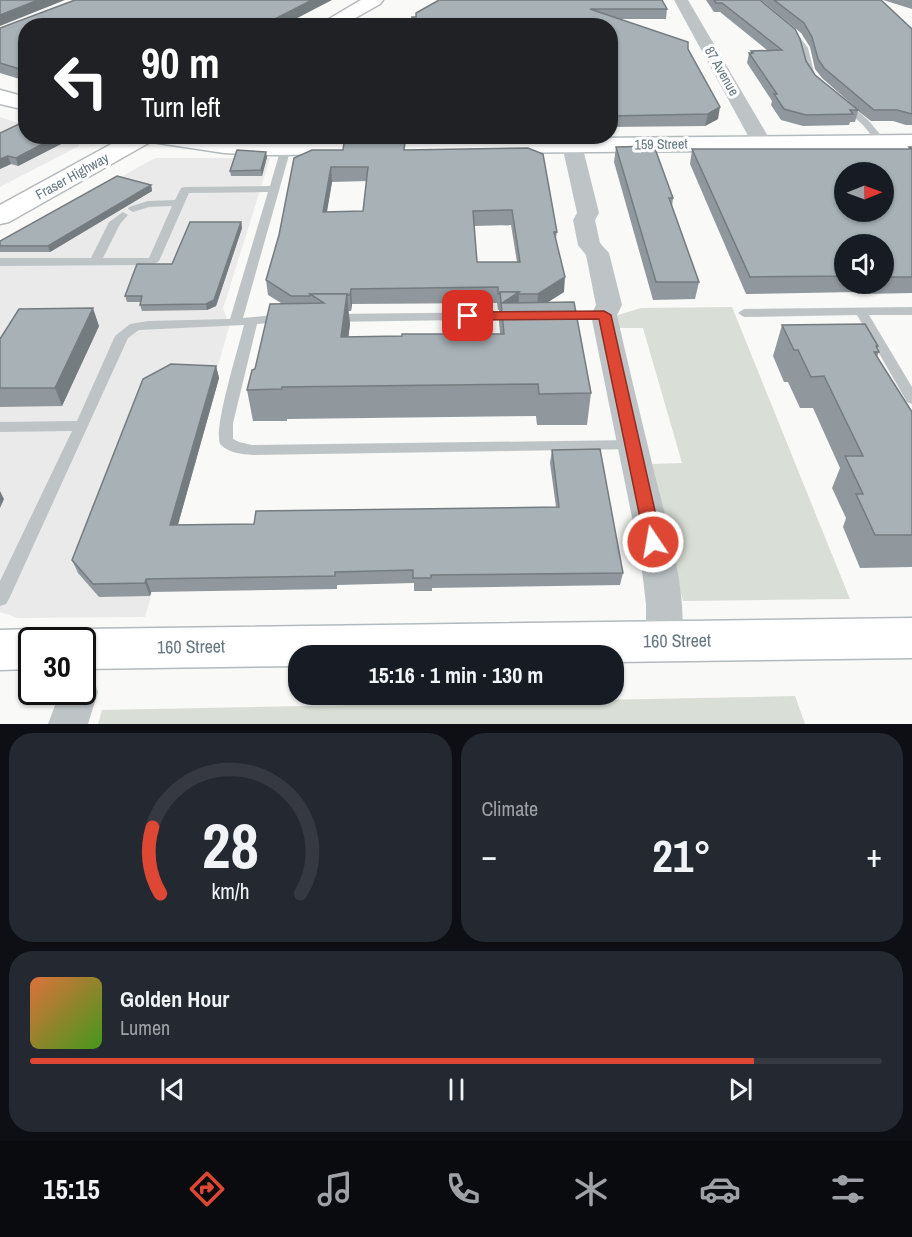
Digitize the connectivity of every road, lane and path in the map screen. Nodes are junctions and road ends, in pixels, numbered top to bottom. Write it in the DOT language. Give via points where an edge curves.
graph roads {
  1 [pos="374,0"];
  2 [pos="681,0"];
  3 [pos="341,18"];
  4 [pos="785,25"];
  5 [pos="821,86"];
  6 [pos="0,97"];
  7 [pos="837,99"];
  8 [pos="18,102"];
  9 [pos="882,142"];
  10 [pos="912,142"];
  11 [pos="762,143"];
  12 [pos="101,144"];
  13 [pos="130,144"];
  14 [pos="211,144"];
  15 [pos="572,145"];
  16 [pos="285,148"];
  17 [pos="273,189"];
  18 [pos="0,198"];
  19 [pos="179,203"];
  20 [pos="0,216"];
  21 [pos="0,262"];
  22 [pos="95,262"];
  23 [pos="912,311"];
  24 [pos="861,312"];
  25 [pos="744,313"];
  26 [pos="550,315"];
  27 [pos="604,315"];
  28 [pos="526,316"];
  29 [pos="299,318"];
  30 [pos="319,318"];
  31 [pos="252,320"];
  32 [pos="235,322"];
  33 [pos="912,399"];
  34 [pos="82,426"];
  35 [pos="0,428"];
  36 [pos="633,445"];
  37 [pos="0,599"];
  38 [pos="912,638"];
  39 [pos="664,641"];
  40 [pos="18,649"];
  41 [pos="0,650"];
  42 [pos="96,659"];
  43 [pos="74,705"];
  44 [pos="68,724"];
  1 -- 3 [label="main road"];
  2 -- 11 [label="street, 87 Avenue"];
  4 -- 5 [label="lane" via="799,41 811,74"];
  6 -- 8 [label="main road"];
  7 -- 9 [label="lane"];
  9 -- 10 [label="main road, 159 Street"];
  9 -- 11 [label="main road, 159 Street"];
  11 -- 15 [label="main road, 159 Street"];
  12 -- 18 [label="main road, Fraser Highway"];
  13 -- 20 [label="main road, Fraser Highway"];
  14 -- 16 [label="main road, 159 Street"];
  15 -- 16 [label="main road, 159 Street"];
  15 -- 27 [label="street" via="588,213 584,220 589,245 597,253 609,305"];
  16 -- 17 [label="lane"];
  17 -- 19 [label="lane" via="185,190"];
  17 -- 32 [label="lane"];
  19 -- 22 [label="lane" via="148,204 128,212 115,222"];
  19 -- 22 [label="lane" via="153,261"];
  21 -- 22 [label="lane"];
  23 -- 24 [label="lane"];
  24 -- 25 [label="lane"];
  24 -- 33 [label="lane"];
  26 -- 27 [label="lane"];
  27 -- 36 [label="street"];
  28 -- 30 [label="lane"];
  29 -- 31 [label="lane"];
  31 -- 32 [label="lane"];
  31 -- 36 [label="lane" via="226,430 226,441 238,448"];
  32 -- 34 [label="lane" via="148,325 127,332 116,345"];
  34 -- 35 [label="lane"];
  34 -- 37 [label="lane"];
  36 -- 39 [label="street" via="664,604"];
  38 -- 39 [label="main road, 160 Street"];
  39 -- 42 [label="main road, 160 Street"];
  40 -- 41 [label="main road"];
  43 -- 44 [label="street"];
}
